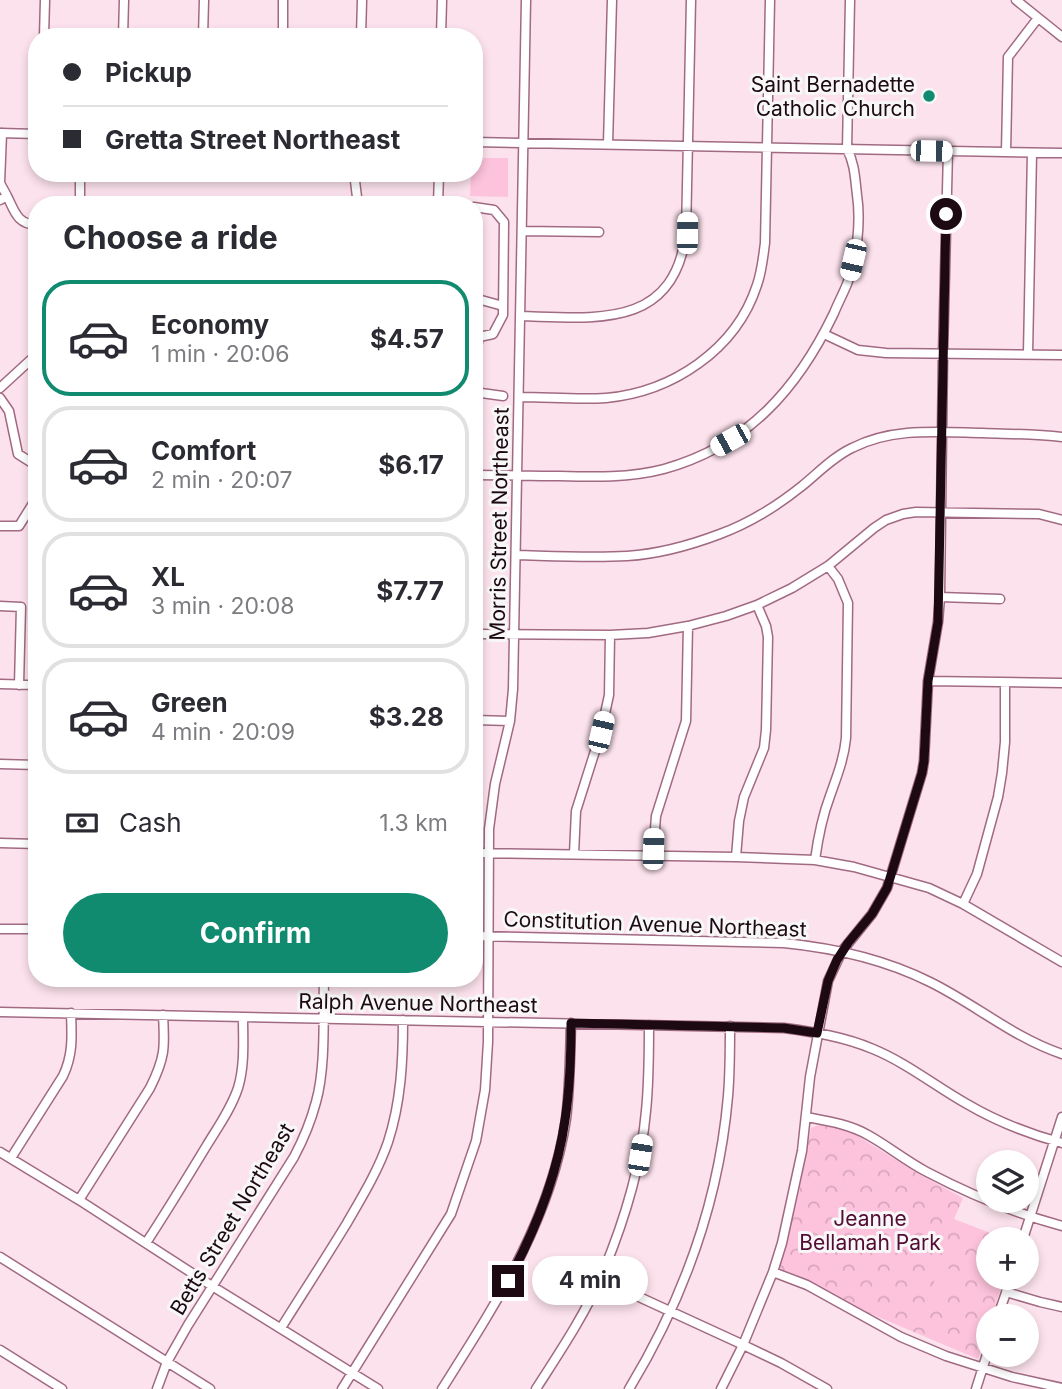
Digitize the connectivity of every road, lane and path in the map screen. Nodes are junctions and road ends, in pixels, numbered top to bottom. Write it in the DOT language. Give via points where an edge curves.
graph roads {
  1 [pos="45,0"];
  2 [pos="124,0"];
  3 [pos="204,0"];
  4 [pos="284,0"];
  5 [pos="362,0"];
  6 [pos="442,0"];
  7 [pos="526,0"];
  8 [pos="611,0"];
  9 [pos="691,0"];
  10 [pos="770,0"];
  11 [pos="850,0"];
  12 [pos="1016,0"];
  13 [pos="1038,18"];
  14 [pos="44,28"];
  15 [pos="123,28"];
  16 [pos="203,28"];
  17 [pos="283,28"];
  18 [pos="361,28"];
  19 [pos="441,28"];
  20 [pos="1062,37"];
  21 [pos="1,133"];
  22 [pos="28,134"];
  23 [pos="483,142"];
  24 [pos="524,143"];
  25 [pos="608,144"];
  26 [pos="688,146"];
  27 [pos="767,148"];
  28 [pos="847,149"];
  29 [pos="948,151"];
  30 [pos="1006,152"];
  31 [pos="1032,153"];
  32 [pos="1062,153"];
  33 [pos="4,198"];
  34 [pos="483,208"];
  35 [pos="28,224"];
  36 [pos="522,231"];
  37 [pos="599,232"];
  38 [pos="483,300"];
  39 [pos="503,306"];
  40 [pos="520,316"];
  41 [pos="824,334"];
  42 [pos="483,336"];
  43 [pos="943,353"];
  44 [pos="1028,354"];
  45 [pos="1062,355"];
  46 [pos="28,362"];
  47 [pos="0,388"];
  48 [pos="483,394"];
  49 [pos="503,397"];
  50 [pos="519,397"];
  51 [pos="0,398"];
  52 [pos="943,433"];
  53 [pos="1062,437"];
  54 [pos="28,460"];
  55 [pos="483,475"];
  56 [pos="517,475"];
  57 [pos="28,512"];
  58 [pos="940,513"];
  59 [pos="1062,520"];
  60 [pos="0,526"];
  61 [pos="516,555"];
  62 [pos="828,566"];
  63 [pos="940,597"];
  64 [pos="1000,599"];
  65 [pos="757,605"];
  66 [pos="0,606"];
  67 [pos="688,626"];
  68 [pos="483,634"];
  69 [pos="514,635"];
  70 [pos="610,635"];
  71 [pos="928,681"];
  72 [pos="1006,683"];
  73 [pos="1062,683"];
  74 [pos="0,684"];
  75 [pos="19,685"];
  76 [pos="28,685"];
  77 [pos="483,720"];
  78 [pos="510,720"];
  79 [pos="0,764"];
  80 [pos="28,765"];
  81 [pos="0,843"];
  82 [pos="28,844"];
  83 [pos="483,853"];
  84 [pos="489,853"];
  85 [pos="574,854"];
  86 [pos="653,855"];
  87 [pos="736,857"];
  88 [pos="815,860"];
  89 [pos="891,877"];
  90 [pos="963,904"];
  91 [pos="0,929"];
  92 [pos="28,929"];
  93 [pos="483,937"];
  94 [pos="488,937"];
  95 [pos="842,951"];
  96 [pos="1062,962"];
  97 [pos="324,987"];
  98 [pos="0,1012"];
  99 [pos="71,1013"];
  100 [pos="163,1015"];
  101 [pos="243,1017"];
  102 [pos="323,1018"];
  103 [pos="403,1020"];
  104 [pos="488,1022"];
  105 [pos="571,1023"];
  106 [pos="649,1025"];
  107 [pos="730,1027"];
  108 [pos="817,1033"];
  109 [pos="1062,1054"];
  110 [pos="806,1117"];
  111 [pos="1062,1117"];
  112 [pos="1058,1142"];
  113 [pos="0,1152"];
  114 [pos="11,1158"];
  115 [pos="79,1200"];
  116 [pos="1030,1217"];
  117 [pos="1062,1226"];
  118 [pos="1027,1227"];
  119 [pos="146,1243"];
  120 [pos="0,1257"];
  121 [pos="773,1272"];
  122 [pos="600,1279"];
  123 [pos="212,1286"];
  124 [pos="1006,1292"];
  125 [pos="1002,1304"];
  126 [pos="1062,1307"];
  127 [pos="671,1311"];
  128 [pos="281,1328"];
  129 [pos="743,1345"];
  130 [pos="0,1350"];
  131 [pos="167,1362"];
  132 [pos="982,1369"];
  133 [pos="353,1373"];
  134 [pos="814,1386"];
  135 [pos="1062,1388"];
  136 [pos="62,1389"];
  137 [pos="157,1389"];
  138 [pos="210,1389"];
  139 [pos="342,1389"];
  140 [pos="378,1389"];
  141 [pos="442,1389"];
  142 [pos="536,1389"];
  143 [pos="629,1389"];
  144 [pos="721,1389"];
  145 [pos="827,1389"];
  146 [pos="976,1389"];
  1 -- 14 [label="street"];
  2 -- 15 [label="street"];
  3 -- 16 [label="street"];
  4 -- 17 [label="street"];
  5 -- 18 [label="street"];
  6 -- 19 [label="street"];
  7 -- 24 [label="street, Morris Street Northeast"];
  8 -- 25 [label="street"];
  9 -- 26 [label="street"];
  10 -- 27 [label="street"];
  11 -- 28 [label="street"];
  12 -- 13 [label="street"];
  13 -- 20 [label="street"];
  13 -- 30 [label="street" via="1008,57"];
  21 -- 22 [label="street"];
  21 -- 33 [label="street"];
  23 -- 24 [label="street"];
  24 -- 25 [label="street"];
  24 -- 36 [label="street, Morris Street Northeast"];
  25 -- 26 [label="street"];
  26 -- 27 [label="street"];
  26 -- 40 [label="street" via="684,252 679,268 658,295 642,307 609,317"];
  27 -- 28 [label="street"];
  27 -- 50 [label="street" via="765,243 757,286 718,347 698,365 647,391 604,398"];
  28 -- 29 [label="street"];
  28 -- 41 [label="street" via="853,159 858,202 857,240 848,282"];
  29 -- 30 [label="street"];
  29 -- 43 [label="street"];
  30 -- 31 [label="street"];
  31 -- 32 [label="street"];
  31 -- 44 [label="street"];
  33 -- 35 [label="street"];
  34 -- 39 [label="street" via="494,210 505,222"];
  36 -- 37 [label="street"];
  36 -- 40 [label="street, Morris Street Northeast"];
  38 -- 39 [label="street"];
  39 -- 42 [label="street" via="493,334"];
  40 -- 50 [label="street, Morris Street Northeast"];
  41 -- 43 [label="street" via="858,350"];
  41 -- 56 [label="street" via="803,369 771,407 710,451 664,469 636,474"];
  43 -- 44 [label="street"];
  43 -- 52 [label="street"];
  44 -- 45 [label="street"];
  46 -- 47 [label="street"];
  48 -- 49 [label="street"];
  50 -- 56 [label="street, Morris Street Northeast"];
  51 -- 54 [label="street" via="9,411 18,454"];
  52 -- 53 [label="street"];
  52 -- 58 [label="street"];
  52 -- 61 [label="street" via="888,436 851,448 772,508 694,543 630,556"];
  55 -- 56 [label="street"];
  56 -- 61 [label="street, Morris Street Northeast"];
  57 -- 60 [label="street" via="19,526"];
  58 -- 59 [label="street" via="1040,514"];
  58 -- 62 [label="street" via="916,512 886,520"];
  58 -- 63 [label="street"];
  61 -- 69 [label="street, Morris Street Northeast"];
  62 -- 65 [label="street"];
  62 -- 88 [label="street" via="848,603 846,738"];
  63 -- 64 [label="street"];
  63 -- 71 [label="street"];
  65 -- 67 [label="street"];
  65 -- 87 [label="street" via="768,637 766,730 764,748 744,797"];
  66 -- 75 [label="street" via="21,607"];
  67 -- 70 [label="street"];
  67 -- 86 [label="street" via="686,721 656,816"];
  68 -- 69 [label="street"];
  69 -- 70 [label="street"];
  69 -- 78 [label="street, Morris Street Northeast"];
  70 -- 85 [label="street" via="609,695 576,811"];
  71 -- 72 [label="street"];
  71 -- 89 [label="street" via="924,761"];
  72 -- 73 [label="street"];
  72 -- 90 [label="street" via="998,797 977,874"];
  74 -- 75 [label="street"];
  75 -- 76 [label="street"];
  77 -- 78 [label="street"];
  78 -- 84 [label="street, Morris Street Northeast" via="495,784"];
  79 -- 80 [label="street"];
  81 -- 82 [label="street"];
  83 -- 84 [label="street"];
  84 -- 85 [label="street"];
  84 -- 94 [label="street, Morris Street Northeast"];
  85 -- 86 [label="street"];
  86 -- 87 [label="street"];
  87 -- 88 [label="street"];
  88 -- 89 [label="street"];
  89 -- 90 [label="street"];
  89 -- 95 [label="street" via="881,901"];
  90 -- 96 [label="street"];
  91 -- 92 [label="street"];
  93 -- 94 [label="street, Constitution Avenue Northeast"];
  94 -- 95 [label="street, Constitution Avenue Northeast" via="784,943"];
  94 -- 104 [label="street, Morris Street Northeast"];
  95 -- 108 [label="street" via="828,981"];
  95 -- 109 [label="street, Constitution Avenue Northeast" via="931,982 1027,1039"];
  97 -- 102 [label="street, Betts Street Northeast"];
  98 -- 99 [label="street, Ralph Avenue Northeast"];
  99 -- 100 [label="street, Ralph Avenue Northeast"];
  99 -- 114 [label="street" via="69,1062"];
  100 -- 101 [label="street, Ralph Avenue Northeast"];
  100 -- 115 [label="street" via="163,1060 158,1073"];
  101 -- 102 [label="street, Ralph Avenue Northeast"];
  101 -- 119 [label="street" via="243,1063 234,1098"];
  102 -- 103 [label="street, Ralph Avenue Northeast"];
  102 -- 123 [label="street, Betts Street Northeast" via="321,1077 303,1139"];
  103 -- 104 [label="street, Ralph Avenue Northeast"];
  103 -- 128 [label="street" via="400,1089 379,1165"];
  104 -- 105 [label="street, Ralph Avenue Northeast"];
  104 -- 133 [label="street, Morris Street Northeast" via="479,1126 451,1214"];
  105 -- 106 [label="street, Ralph Avenue Northeast"];
  105 -- 141 [label="street" via="565,1120 538,1219 494,1305"];
  106 -- 107 [label="street, Ralph Avenue Northeast"];
  106 -- 122 [label="street" via="640,1155"];
  107 -- 108 [label="street, Ralph Avenue Northeast"];
  107 -- 127 [label="street" via="728,1095 716,1177"];
  108 -- 110 [label="street"];
  108 -- 112 [label="street, Ralph Avenue Northeast" via="875,1049 968,1105"];
  110 -- 116 [label="street" via="866,1134 969,1194"];
  110 -- 121 [label="street" via="795,1188"];
  111 -- 112 [label="street"];
  112 -- 116 [label="street"];
  113 -- 114 [label="street"];
  114 -- 115 [label="street"];
  115 -- 119 [label="street"];
  116 -- 117 [label="street"];
  116 -- 118 [label="street"];
  119 -- 123 [label="street"];
  120 -- 131 [label="street"];
  121 -- 129 [label="street"];
  121 -- 132 [label="street" via="901,1337"];
  122 -- 127 [label="street"];
  122 -- 142 [label="street"];
  123 -- 128 [label="street"];
  123 -- 131 [label="street, Betts Street Northeast"];
  124 -- 125 [label="street"];
  124 -- 126 [label="street"];
  127 -- 129 [label="street"];
  127 -- 143 [label="street"];
  128 -- 133 [label="street"];
  129 -- 134 [label="street"];
  129 -- 144 [label="street"];
  130 -- 136 [label="street"];
  131 -- 137 [label="street, Betts Street Northeast"];
  131 -- 138 [label="street"];
  132 -- 135 [label="street"];
  132 -- 146 [label="street"];
  133 -- 139 [label="street, Morris Street Northeast"];
  133 -- 140 [label="street"];
  134 -- 145 [label="street"];
}
